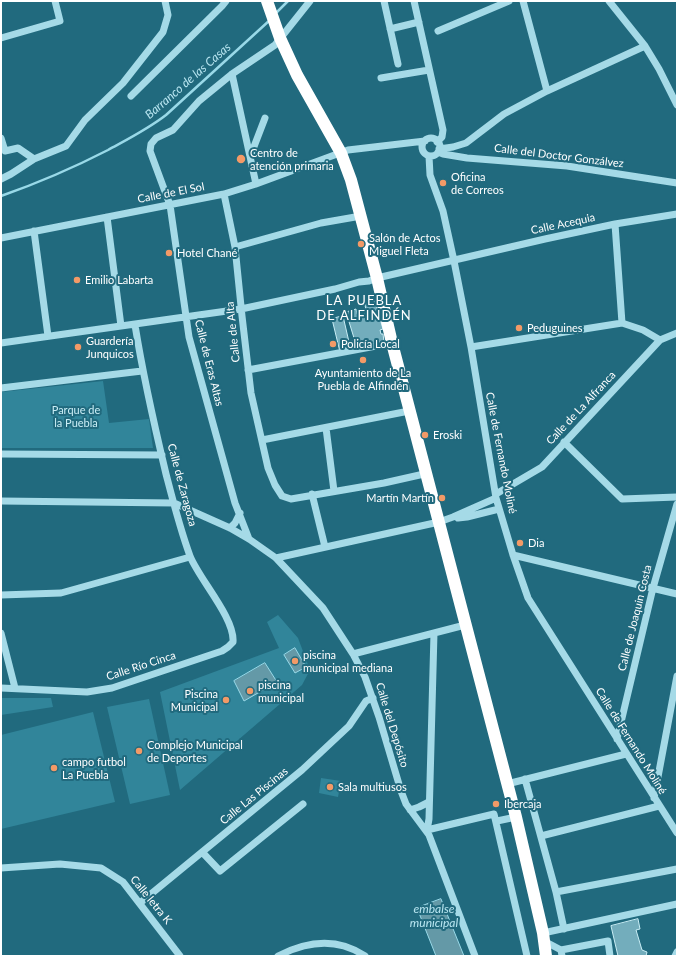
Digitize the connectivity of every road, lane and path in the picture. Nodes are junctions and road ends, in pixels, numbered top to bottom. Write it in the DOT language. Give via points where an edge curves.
graph roads {
  1 [pos="55,1"];
  2 [pos="165,1"];
  3 [pos="226,1"];
  4 [pos="310,1"];
  5 [pos="384,1"];
  6 [pos="414,1"];
  7 [pos="509,1"];
  8 [pos="523,1"];
  9 [pos="609,1"];
  10 [pos="268,3"];
  11 [pos="419,22"];
  12 [pos="390,29"];
  13 [pos="438,31"];
  14 [pos="278,34"];
  15 [pos="1,38"];
  16 [pos="645,46"];
  17 [pos="398,64"];
  18 [pos="429,70"];
  19 [pos="232,74"];
  20 [pos="381,78"];
  21 [pos="547,91"];
  22 [pos="131,96"];
  23 [pos="677,105"];
  24 [pos="265,118"];
  25 [pos="1,138"];
  26 [pos="425,141"];
  27 [pos="466,143"];
  28 [pos="438,148"];
  29 [pos="341,153"];
  30 [pos="429,156"];
  31 [pos="249,158"];
  32 [pos="467,158"];
  33 [pos="34,159"];
  34 [pos="1,178"];
  35 [pos="677,183"];
  36 [pos="256,184"];
  37 [pos="224,194"];
  38 [pos="170,205"];
  39 [pos="677,214"];
  40 [pos="361,216"];
  41 [pos="107,217"];
  42 [pos="614,224"];
  43 [pos="34,231"];
  44 [pos="1,238"];
  45 [pos="235,247"];
  46 [pos="454,261"];
  47 [pos="377,278"];
  48 [pos="241,309"];
  49 [pos="185,317"];
  50 [pos="622,323"];
  51 [pos="135,325"];
  52 [pos="121,326"];
  53 [pos="677,333"];
  54 [pos="48,336"];
  55 [pos="660,340"];
  56 [pos="1,343"];
  57 [pos="392,343"];
  58 [pos="471,346"];
  59 [pos="248,370"];
  60 [pos="142,371"];
  61 [pos="1,388"];
  62 [pos="409,411"];
  63 [pos="326,428"];
  64 [pos="262,440"];
  65 [pos="564,442"];
  66 [pos="1,454"];
  67 [pos="162,455"];
  68 [pos="427,477"];
  69 [pos="334,491"];
  70 [pos="312,494"];
  71 [pos="496,496"];
  72 [pos="677,497"];
  73 [pos="1,501"];
  74 [pos="174,503"];
  75 [pos="677,504"];
  76 [pos="500,508"];
  77 [pos="240,514"];
  78 [pos="453,517"];
  79 [pos="439,522"];
  80 [pos="230,528"];
  81 [pos="249,539"];
  82 [pos="325,547"];
  83 [pos="513,555"];
  84 [pos="190,557"];
  85 [pos="276,558"];
  86 [pos="653,588"];
  87 [pos="677,594"];
  88 [pos="1,595"];
  89 [pos="465,625"];
  90 [pos="1,633"];
  91 [pos="434,633"];
  92 [pos="233,642"];
  93 [pos="353,654"];
  94 [pos="677,676"];
  95 [pos="1,688"];
  96 [pos="15,688"];
  97 [pos="373,698"];
  98 [pos="617,739"];
  99 [pos="626,754"];
  100 [pos="525,779"];
  101 [pos="507,784"];
  102 [pos="654,798"];
  103 [pos="429,802"];
  104 [pos="304,804"];
  105 [pos="659,806"];
  106 [pos="410,810"];
  107 [pos="516,817"];
  108 [pos="497,822"];
  109 [pos="426,830"];
  110 [pos="677,833"];
  111 [pos="541,836"];
  112 [pos="202,852"];
  113 [pos="1,868"];
  114 [pos="677,869"];
  115 [pos="556,892"];
  116 [pos="140,903"];
  117 [pos="677,904"];
  118 [pos="564,929"];
  119 [pos="543,937"];
  120 [pos="677,952"];
  121 [pos="561,953"];
  122 [pos="180,956"];
  123 [pos="278,956"];
  124 [pos="365,956"];
  125 [pos="475,956"];
  126 [pos="527,956"];
  127 [pos="546,956"];
  128 [pos="610,956"];
  129 [pos="675,956"];
  1 -- 15 [label="street" via="60,21"];
  2 -- 33 [label="street" via="168,15 162,32 123,83 85,120 66,146"];
  3 -- 22 [label="street"];
  4 -- 14 [label="street"];
  5 -- 12 [label="street"];
  6 -- 11 [label="street"];
  7 -- 13 [label="street"];
  8 -- 21 [label="street"];
  9 -- 16 [label="street"];
  10 -- 14 [label="highway"];
  11 -- 12 [label="street"];
  11 -- 18 [label="street"];
  12 -- 17 [label="street"];
  14 -- 19 [label="street" via="275,45"];
  14 -- 29 [label="highway"];
  16 -- 21 [label="street"];
  16 -- 23 [label="street"];
  18 -- 20 [label="street"];
  18 -- 28 [label="street" via="443,134"];
  19 -- 31 [label="street"];
  19 -- 38 [label="street, Calle de Eras Altas" via="199,101 173,130 156,138 151,144 150,151"];
  21 -- 27 [label="street" via="504,114"];
  24 -- 31 [label="street"];
  25 -- 33 [label="street" via="5,151 18,148"];
  26 -- 28 [label="street" via="430,139"];
  26 -- 29 [label="street"];
  26 -- 30 [label="street" via="423,151"];
  27 -- 28 [label="street"];
  27 -- 32 [label="street"];
  28 -- 30 [label="street" via="434,155"];
  28 -- 32 [label="street, Calle del Doctor Gonzálvez" via="443,154"];
  29 -- 36 [label="street, Calle de El Sol"];
  29 -- 40 [label="highway"];
  30 -- 46 [label="street, Calle de Fernando Moliné" via="430,175 443,211"];
  31 -- 36 [label="street"];
  32 -- 35 [label="street, Calle del Doctor Gonzálvez" via="567,166"];
  33 -- 34 [label="street"];
  36 -- 37 [label="street, Calle de El Sol"];
  37 -- 38 [label="street, Calle de El Sol"];
  37 -- 45 [label="street, Calle de Alta"];
  38 -- 41 [label="street, Calle de El Sol"];
  38 -- 49 [label="street, Calle de Eras Altas"];
  39 -- 42 [label="street, Calle Acequia"];
  40 -- 45 [label="street" via="321,223"];
  40 -- 47 [label="highway"];
  41 -- 43 [label="street, Calle de El Sol"];
  41 -- 52 [label="street"];
  42 -- 46 [label="street, Calle Acequia"];
  42 -- 50 [label="street"];
  43 -- 44 [label="street, Calle de El Sol"];
  43 -- 54 [label="street"];
  45 -- 48 [label="street, Calle de Alta"];
  46 -- 47 [label="street, Calle Acequia"];
  46 -- 58 [label="street, Calle de Fernando Moliné"];
  47 -- 48 [label="street, Calle Acequia"];
  47 -- 57 [label="highway"];
  48 -- 49 [label="street, Calle Acequia"];
  48 -- 59 [label="street, Calle de Alta"];
  49 -- 51 [label="street, Calle Acequia"];
  49 -- 77 [label="street, Calle de Eras Altas"];
  50 -- 55 [label="street" via="643,330"];
  50 -- 58 [label="street"];
  51 -- 52 [label="street, Calle Acequia"];
  51 -- 60 [label="street, Calle de Zaragoza"];
  52 -- 54 [label="street, Calle Acequia"];
  53 -- 55 [label="street, Calle de La Alfranca"];
  54 -- 56 [label="street, Calle Acequia"];
  55 -- 65 [label="street, Calle de La Alfranca"];
  57 -- 59 [label="street"];
  57 -- 62 [label="highway"];
  58 -- 71 [label="street, Calle de Fernando Moliné"];
  59 -- 64 [label="street, Calle de Alta"];
  60 -- 61 [label="street"];
  60 -- 67 [label="street, Calle de Zaragoza"];
  62 -- 63 [label="street"];
  62 -- 68 [label="highway"];
  63 -- 64 [label="street"];
  63 -- 69 [label="street"];
  64 -- 70 [label="street, Calle de Alta" via="268,468 282,496 291,499"];
  65 -- 71 [label="street, Calle de La Alfranca" via="542,467"];
  65 -- 72 [label="street" via="622,499"];
  66 -- 67 [label="street"];
  67 -- 74 [label="street, Calle de Zaragoza"];
  68 -- 69 [label="street, Calle de Alta" via="424,474"];
  68 -- 79 [label="highway"];
  69 -- 70 [label="street, Calle de Alta"];
  70 -- 82 [label="street"];
  71 -- 76 [label="street, Calle de Fernando Moliné"];
  71 -- 78 [label="street, Calle de La Alfranca"];
  73 -- 74 [label="street"];
  74 -- 80 [label="street, Calle del Depósito"];
  74 -- 84 [label="street, Calle de Zaragoza"];
  75 -- 86 [label="street, Calle de Joaquin Costa"];
  76 -- 78 [label="street" via="467,517"];
  76 -- 83 [label="street, Calle de Fernando Moliné"];
  77 -- 80 [label="street"];
  77 -- 81 [label="street, Calle de Eras Altas"];
  78 -- 79 [label="street"];
  79 -- 82 [label="street"];
  79 -- 89 [label="highway"];
  80 -- 81 [label="street, Calle del Depósito"];
  81 -- 85 [label="street, Calle del Depósito"];
  82 -- 85 [label="street"];
  83 -- 86 [label="street"];
  83 -- 98 [label="street, Calle de Fernando Moliné" via="528,598"];
  84 -- 88 [label="street" via="61,593"];
  84 -- 92 [label="street, Calle de Zaragoza" via="226,618"];
  85 -- 93 [label="street, Calle del Depósito" via="324,608"];
  86 -- 87 [label="street"];
  86 -- 98 [label="street, Calle de Joaquin Costa"];
  89 -- 91 [label="street"];
  89 -- 101 [label="highway"];
  90 -- 96 [label="street"];
  91 -- 93 [label="street"];
  91 -- 103 [label="street"];
  92 -- 96 [label="street, Calle Río Cinca" via="222,651 112,688 87,692"];
  93 -- 97 [label="street, Calle del Depósito"];
  94 -- 102 [label="street"];
  95 -- 96 [label="street, Calle Río Cinca"];
  97 -- 106 [label="street, Calle del Depósito" via="398,782"];
  97 -- 112 [label="street, Calle Las Piscinas" via="366,701 348,726 302,770"];
  98 -- 99 [label="street, Calle de Fernando Moliné"];
  99 -- 100 [label="street"];
  99 -- 102 [label="street, Calle de Fernando Moliné"];
  100 -- 101 [label="street"];
  100 -- 111 [label="street"];
  101 -- 107 [label="highway"];
  102 -- 105 [label="street, Calle de Fernando Moliné"];
  103 -- 106 [label="street"];
  103 -- 109 [label="street"];
  104 -- 112 [label="street" via="220,871"];
  105 -- 110 [label="street, Calle de Fernando Moliné"];
  105 -- 111 [label="street"];
  106 -- 109 [label="street, Calle del Depósito"];
  107 -- 108 [label="street"];
  107 -- 119 [label="highway"];
  108 -- 109 [label="street" via="494,814"];
  108 -- 126 [label="street"];
  109 -- 125 [label="street, Calle del Depósito"];
  111 -- 115 [label="street"];
  112 -- 116 [label="street, Calle Las Piscinas"];
  113 -- 116 [label="street, Calle letra K" via="60,864 101,868 123,882"];
  114 -- 115 [label="street"];
  115 -- 118 [label="street"];
  116 -- 122 [label="street, Calle letra K"];
  117 -- 118 [label="street"];
  118 -- 119 [label="street"];
  119 -- 121 [label="street"];
  119 -- 127 [label="highway"];
  120 -- 129 [label="street"];
  121 -- 128 [label="street" via="608,941"];
  123 -- 124 [label="street" via="308,944 332,943 346,946"];
}
